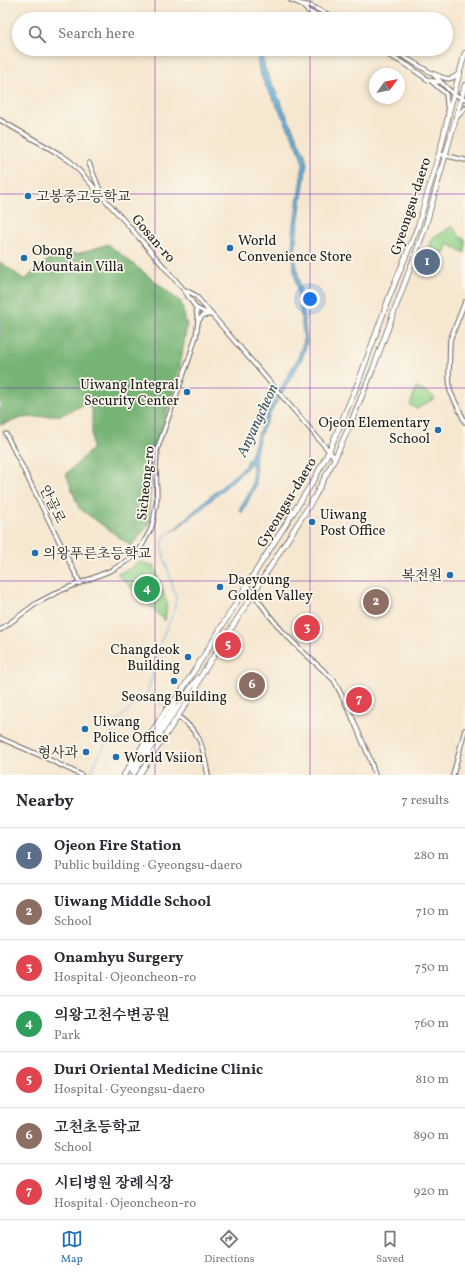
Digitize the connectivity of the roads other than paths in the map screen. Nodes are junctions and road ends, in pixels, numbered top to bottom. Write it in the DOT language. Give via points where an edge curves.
graph roads {
  1 [pos="291,0"];
  2 [pos="301,4"];
  3 [pos="310,12"];
  4 [pos="323,12"];
  5 [pos="465,53"];
  6 [pos="389,56"];
  7 [pos="402,56"];
  8 [pos="460,71"];
  9 [pos="432,74"];
  10 [pos="428,80"];
  11 [pos="440,82"];
  12 [pos="465,85"];
  13 [pos="453,94"];
  14 [pos="463,99"];
  15 [pos="465,108"];
  16 [pos="448,115"];
  17 [pos="456,118"];
  18 [pos="0,120"];
  19 [pos="439,154"];
  20 [pos="445,155"];
  21 [pos="465,160"];
  22 [pos="89,163"];
  23 [pos="102,196"];
  24 [pos="184,290"];
  25 [pos="465,302"];
  26 [pos="196,308"];
  27 [pos="213,316"];
  28 [pos="198,322"];
  29 [pos="465,422"];
  30 [pos="6,434"];
  31 [pos="329,451"];
  32 [pos="335,458"];
  33 [pos="80,583"];
  34 [pos="247,585"];
  35 [pos="252,593"];
  36 [pos="0,630"];
  37 [pos="201,676"];
  38 [pos="178,716"];
  39 [pos="465,730"];
  40 [pos="0,738"];
  41 [pos="128,773"];
  42 [pos="81,775"];
  43 [pos="139,775"];
  44 [pos="208,775"];
  45 [pos="375,775"];
  46 [pos="453,775"];
  1 -- 2 [label="street"];
  2 -- 3 [label="street"];
  2 -- 4 [label="street"];
  5 -- 8 [label="main road, Gyeongsu-daero"];
  6 -- 10 [label="street"];
  7 -- 9 [label="street"];
  8 -- 9 [label="street" via="449,80"];
  8 -- 13 [label="main road, Gyeongsu-daero"];
  9 -- 11 [label="street"];
  10 -- 11 [label="street"];
  10 -- 16 [label="street" via="446,94"];
  11 -- 13 [label="street"];
  12 -- 14 [label="main road, Gyeongsu-daero"];
  13 -- 14 [label="street"];
  13 -- 16 [label="main road, Gyeongsu-daero"];
  14 -- 17 [label="main road, Gyeongsu-daero"];
  15 -- 17 [label="street"];
  16 -- 19 [label="main road, Gyeongsu-daero"];
  17 -- 20 [label="main road, Gyeongsu-daero"];
  18 -- 23 [label="street, Gosan-ro" via="68,160"];
  19 -- 20 [label="street"];
  19 -- 31 [label="main road, Gyeongsu-daero" via="418,226"];
  20 -- 21 [label="street"];
  20 -- 32 [label="main road, Gyeongsu-daero" via="425,228 373,369"];
  22 -- 23 [label="street"];
  23 -- 24 [label="street, Gosan-ro"];
  24 -- 26 [label="street, Gosan-ro"];
  24 -- 27 [label="street" via="195,295"];
  25 -- 29 [label="street" via="450,340 449,374 450,391"];
  26 -- 27 [label="street"];
  26 -- 28 [label="street, Sicheong-ro"];
  27 -- 28 [label="street" via="206,314"];
  27 -- 31 [label="street"];
  28 -- 33 [label="street, Sicheong-ro" via="189,359 157,450 157,498 151,529 132,558 112,570"];
  30 -- 33 [label="street, 안골로"];
  31 -- 32 [label="street"];
  31 -- 34 [label="main road, Gyeongsu-daero" via="314,480"];
  32 -- 35 [label="main road, Gyeongsu-daero" via="310,504"];
  33 -- 36 [label="street, Sicheong-ro" via="36,603"];
  34 -- 35 [label="street"];
  34 -- 41 [label="main road, Gyeongsu-daero"];
  35 -- 37 [label="main road, Gyeongsu-daero"];
  35 -- 45 [label="street" via="283,632 334,680 350,712"];
  37 -- 38 [label="main road, Gyeongsu-daero" via="196,689"];
  37 -- 41 [label="main road"];
  38 -- 43 [label="main road, Gyeongsu-daero"];
  38 -- 44 [label="street" via="190,725 198,736"];
  39 -- 46 [label="street"];
  40 -- 42 [label="street"];
}
